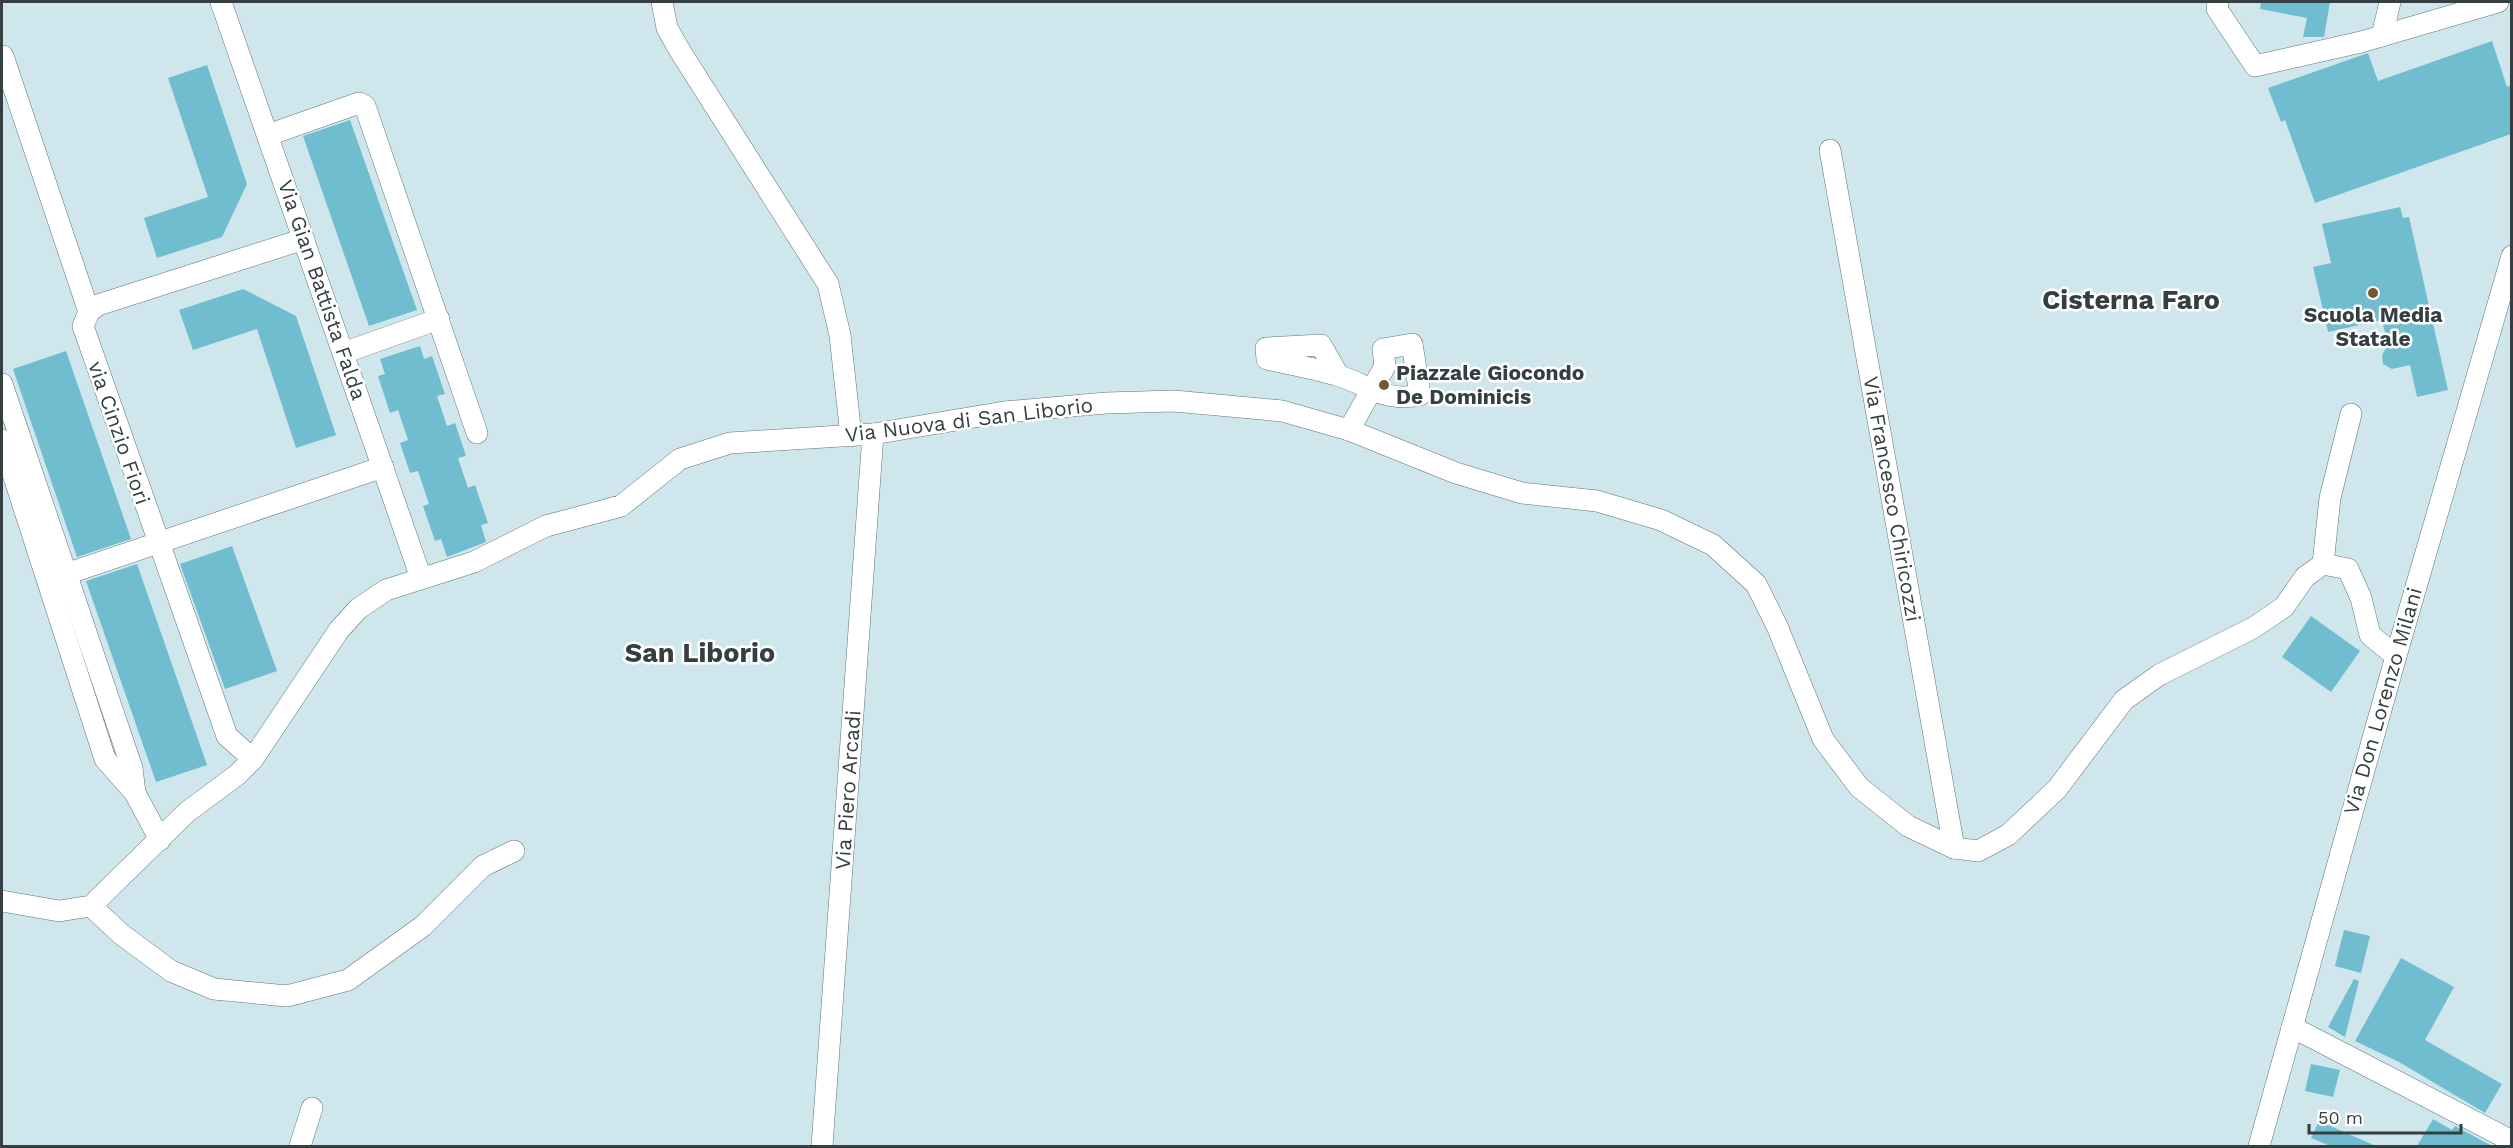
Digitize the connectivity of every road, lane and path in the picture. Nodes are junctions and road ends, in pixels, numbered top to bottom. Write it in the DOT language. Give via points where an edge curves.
graph roads {
  1 [pos="222,2"];
  2 [pos="662,2"];
  3 [pos="2218,2"];
  4 [pos="2390,2"];
  5 [pos="2498,2"];
  6 [pos="2382,36"];
  7 [pos="3,56"];
  8 [pos="268,135"];
  9 [pos="1830,150"];
  10 [pos="304,239"];
  11 [pos="2511,256"];
  12 [pos="89,312"];
  13 [pos="440,320"];
  14 [pos="343,353"];
  15 [pos="1338,375"];
  16 [pos="2,384"];
  17 [pos="2351,414"];
  18 [pos="1349,430"];
  19 [pos="477,433"];
  20 [pos="873,434"];
  21 [pos="851,436"];
  22 [pos="2,440"];
  23 [pos="383,467"];
  24 [pos="158,544"];
  25 [pos="2324,564"];
  26 [pos="66,574"];
  27 [pos="421,578"];
  28 [pos="2396,656"];
  29 [pos="253,759"];
  30 [pos="135,793"];
  31 [pos="160,840"];
  32 [pos="1954,848"];
  33 [pos="514,851"];
  34 [pos="2,901"];
  35 [pos="91,906"];
  36 [pos="2292,1027"];
  37 [pos="312,1108"];
  38 [pos="2511,1141"];
  39 [pos="300,1146"];
  40 [pos="822,1146"];
  41 [pos="2259,1146"];
  1 -- 8 [label="street, Via Gian Battista Falda"];
  2 -- 21 [label="street" via="667,28 680,51 828,284 840,335"];
  3 -- 6 [label="street" via="2217,9 2254,66"];
  4 -- 6 [label="street"];
  5 -- 6 [label="street"];
  7 -- 12 [label="street"];
  8 -- 10 [label="street, Via Gian Battista Falda"];
  8 -- 13 [label="street" via="359,104 365,106"];
  9 -- 32 [label="street, Via Francesco Chiricozzi"];
  10 -- 12 [label="street" via="135,291 98,304"];
  10 -- 14 [label="street, Via Gian Battista Falda"];
  11 -- 28 [label="street, Via Don Lorenzo Milani"];
  12 -- 24 [label="street, via Cinzio Fiori" via="83,326"];
  13 -- 14 [label="street"];
  13 -- 19 [label="street"];
  14 -- 23 [label="street, Via Gian Battista Falda"];
  15 -- 18 [label="street" via="1371,390"];
  16 -- 26 [label="street"];
  17 -- 25 [label="street" via="2330,498"];
  18 -- 20 [label="street, Via Nuova di San Liborio" via="1282,411 1174,401 1004,412"];
  18 -- 32 [label="street, Via Nuova di San Liborio" via="1456,473 1522,493 1597,501 1661,520 1713,545 1755,584 1777,626 1823,739 1859,787 1908,826"];
  20 -- 21 [label="street, Via Nuova di San Liborio"];
  20 -- 40 [label="street, Via Piero Arcadi"];
  21 -- 27 [label="street, Via Nuova di San Liborio" via="730,442 680,459 621,506 546,526 474,562"];
  22 -- 30 [label="street" via="105,759"];
  23 -- 24 [label="street"];
  23 -- 27 [label="street, Via Gian Battista Falda"];
  24 -- 26 [label="street"];
  24 -- 29 [label="street, via Cinzio Fiori" via="227,735"];
  25 -- 28 [label="street" via="2348,569 2361,598 2370,635"];
  25 -- 32 [label="street, Via Nuova di San Liborio" via="2305,578 2284,607 2261,623 2159,675 2124,700 2057,789 2008,835 1978,851"];
  26 -- 30 [label="street" via="132,768"];
  27 -- 29 [label="street, Via Nuova di San Liborio" via="386,590 358,609 339,630"];
  28 -- 36 [label="street, Via Don Lorenzo Milani"];
  29 -- 31 [label="street, Via Nuova di San Liborio" via="187,812"];
  30 -- 31 [label="street"];
  31 -- 35 [label="street, Via Nuova di San Liborio"];
  33 -- 35 [label="street" via="483,866 423,926 348,980 287,996 214,989 171,971"];
  34 -- 35 [label="street" via="59,911"];
  36 -- 38 [label="street"];
  36 -- 41 [label="street, Via Don Lorenzo Milani"];
  37 -- 39 [label="street"];
}
